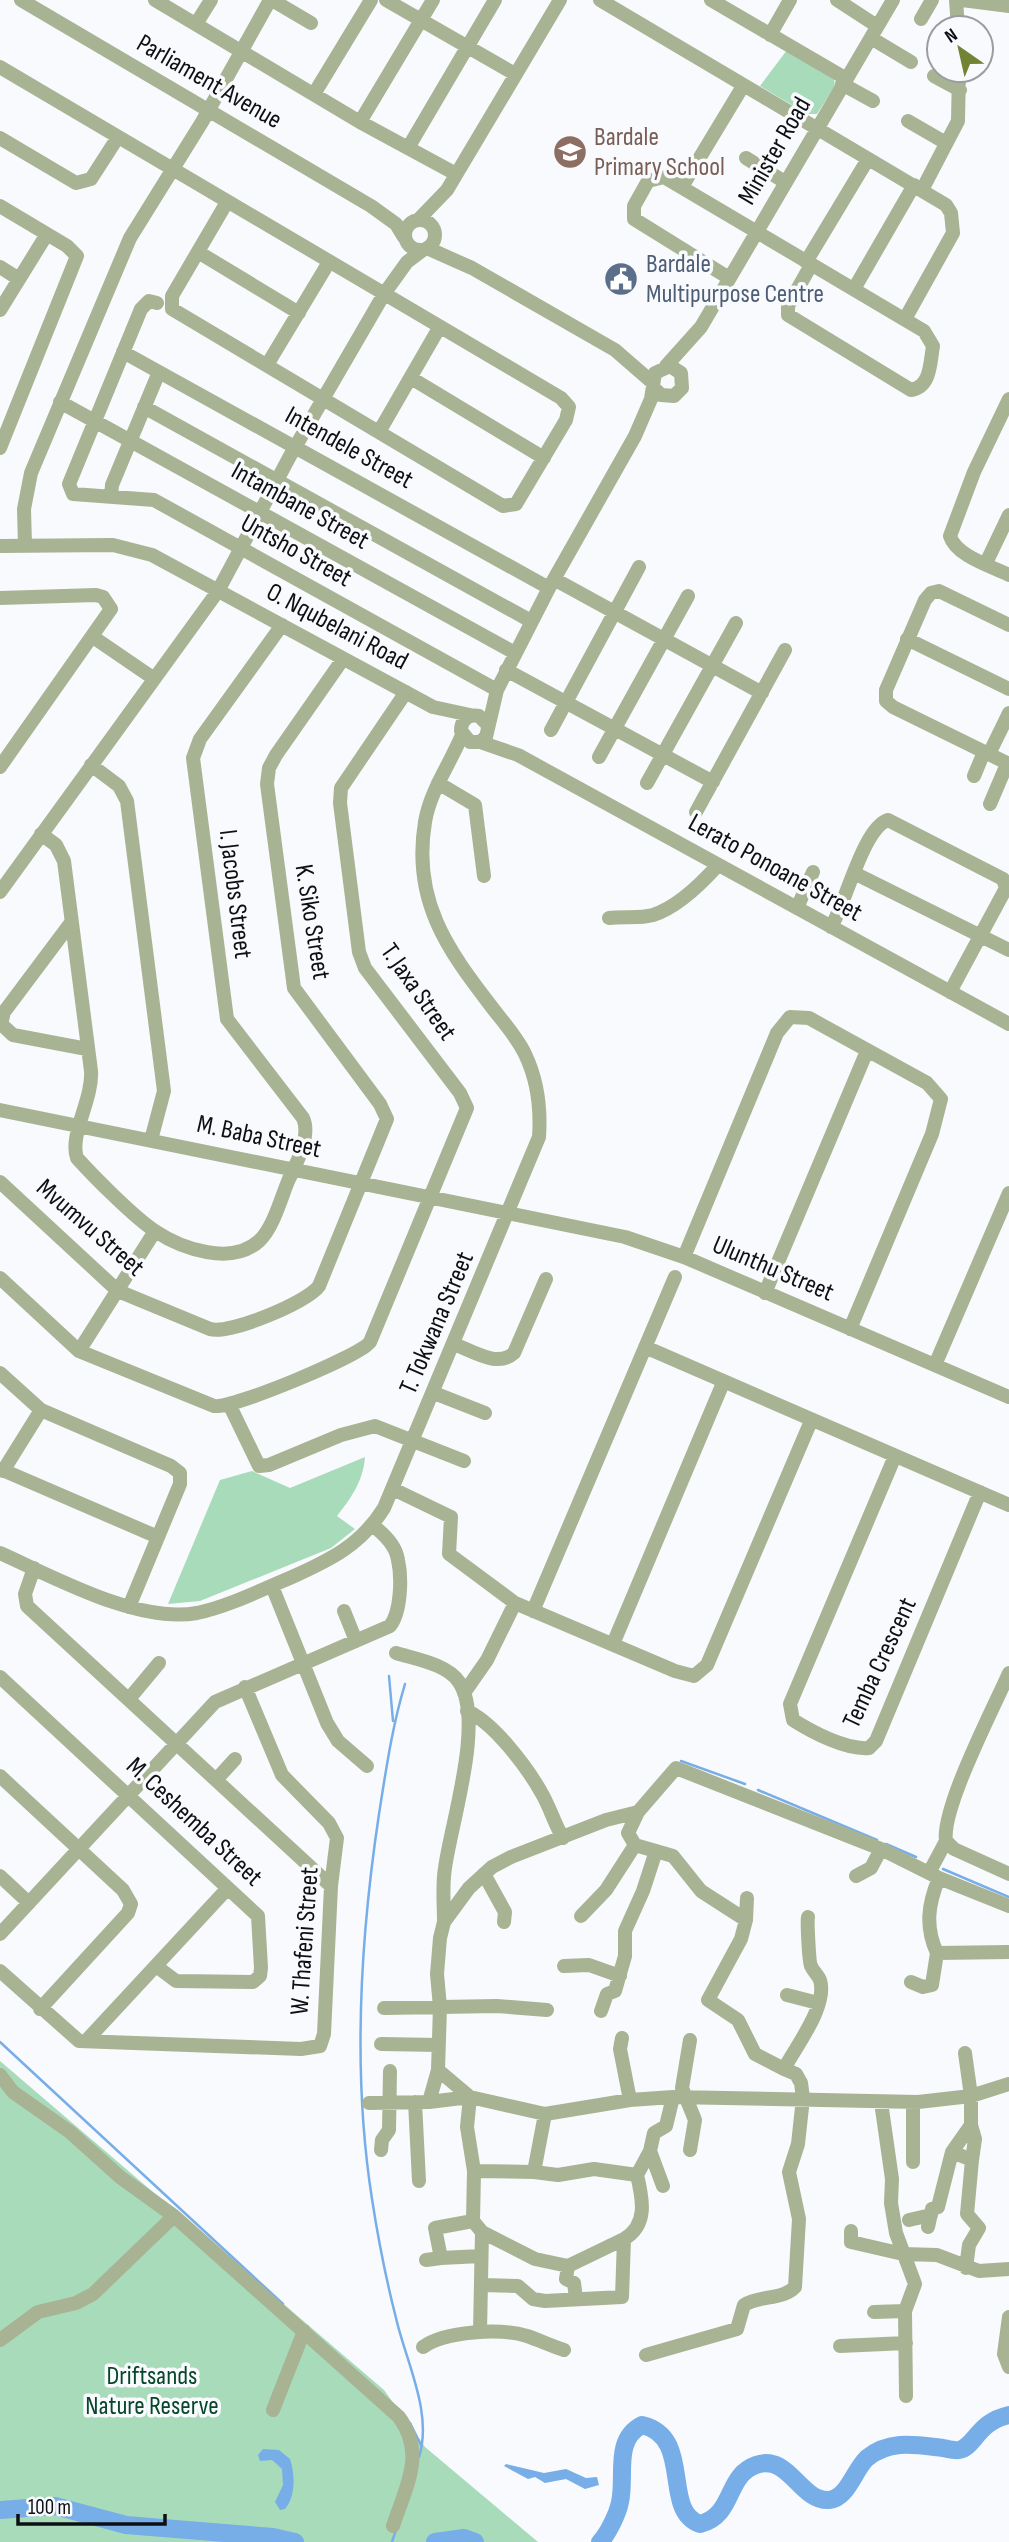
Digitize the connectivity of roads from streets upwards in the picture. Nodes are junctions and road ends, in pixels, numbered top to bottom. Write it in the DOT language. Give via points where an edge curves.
graph roads {
  1 [pos="21,0"];
  2 [pos="155,0"];
  3 [pos="211,0"];
  4 [pos="271,0"];
  5 [pos="371,0"];
  6 [pos="386,0"];
  7 [pos="433,0"];
  8 [pos="495,0"];
  9 [pos="560,0"];
  10 [pos="600,0"];
  11 [pos="790,0"];
  12 [pos="837,0"];
  13 [pos="893,0"];
  14 [pos="932,0"];
  15 [pos="962,0"];
  16 [pos="720,2"];
  17 [pos="1009,6"];
  18 [pos="921,19"];
  19 [pos="421,20"];
  20 [pos="312,23"];
  21 [pos="197,24"];
  22 [pos="874,32"];
  23 [pos="770,35"];
  24 [pos="467,47"];
  25 [pos="241,50"];
  26 [pos="911,62"];
  27 [pos="0,67"];
  28 [pos="515,74"];
  29 [pos="844,81"];
  30 [pos="949,84"];
  31 [pos="960,84"];
  32 [pos="743,86"];
  33 [pos="960,90"];
  34 [pos="314,94"];
  35 [pos="873,101"];
  36 [pos="208,110"];
  37 [pos="908,121"];
  38 [pos="360,122"];
  39 [pos="816,128"];
  40 [pos="118,137"];
  41 [pos="0,138"];
  42 [pos="946,143"];
  43 [pos="408,148"];
  44 [pos="746,158"];
  45 [pos="868,159"];
  46 [pos="171,170"];
  47 [pos="456,174"];
  48 [pos="785,182"];
  49 [pos="682,187"];
  50 [pos="918,187"];
  51 [pos="447,190"];
  52 [pos="227,202"];
  53 [pos="0,206"];
  54 [pos="371,206"];
  55 [pos="417,220"];
  56 [pos="434,231"];
  57 [pos="756,233"];
  58 [pos="47,234"];
  59 [pos="405,239"];
  60 [pos="425,249"];
  61 [pos="198,252"];
  62 [pos="329,262"];
  63 [pos="808,263"];
  64 [pos="0,267"];
  65 [pos="472,268"];
  66 [pos="729,278"];
  67 [pos="19,279"];
  68 [pos="393,280"];
  69 [pos="854,289"];
  70 [pos="384,294"];
  71 [pos="164,304"];
  72 [pos="0,310"];
  73 [pos="299,313"];
  74 [pos="905,318"];
  75 [pos="701,327"];
  76 [pos="439,328"];
  77 [pos="615,350"];
  78 [pos="123,352"];
  79 [pos="267,365"];
  80 [pos="664,367"];
  81 [pos="159,372"];
  82 [pos="683,377"];
  83 [pos="411,378"];
  84 [pos="653,386"];
  85 [pos="671,397"];
  86 [pos="323,399"];
  87 [pos="1009,399"];
  88 [pos="60,402"];
  89 [pos="144,407"];
  90 [pos="95,421"];
  91 [pos="379,432"];
  92 [pos="635,436"];
  93 [pos="131,441"];
  94 [pos="296,446"];
  95 [pos="0,449"];
  96 [pos="544,458"];
  97 [pos="277,480"];
  98 [pos="111,497"];
  99 [pos="260,513"];
  100 [pos="1009,515"];
  101 [pos="25,545"];
  102 [pos="0,546"];
  103 [pos="241,548"];
  104 [pos="986,563"];
  105 [pos="639,567"];
  106 [pos="1009,575"];
  107 [pos="552,583"];
  108 [pos="218,591"];
  109 [pos="688,596"];
  110 [pos="0,598"];
  111 [pos="614,614"];
  112 [pos="531,621"];
  113 [pos="736,623"];
  114 [pos="282,625"];
  115 [pos="1009,625"];
  116 [pos="93,637"];
  117 [pos="907,639"];
  118 [pos="663,641"];
  119 [pos="785,650"];
  120 [pos="515,653"];
  121 [pos="344,659"];
  122 [pos="712,667"];
  123 [pos="506,670"];
  124 [pos="153,678"];
  125 [pos="1009,689"];
  126 [pos="497,690"];
  127 [pos="406,692"];
  128 [pos="762,693"];
  129 [pos="566,702"];
  130 [pos="433,707"];
  131 [pos="1009,713"];
  132 [pos="471,715"];
  133 [pos="488,727"];
  134 [pos="615,729"];
  135 [pos="551,730"];
  136 [pos="469,738"];
  137 [pos="987,753"];
  138 [pos="518,755"];
  139 [pos="664,756"];
  140 [pos="599,757"];
  141 [pos="1008,764"];
  142 [pos="91,765"];
  143 [pos="0,767"];
  144 [pos="974,776"];
  145 [pos="713,782"];
  146 [pos="438,783"];
  147 [pos="647,783"];
  148 [pos="990,804"];
  149 [pos="696,812"];
  150 [pos="41,834"];
  151 [pos="718,865"];
  152 [pos="813,872"];
  153 [pos="856,874"];
  154 [pos="484,876"];
  155 [pos="0,892"];
  156 [pos="797,908"];
  157 [pos="608,918"];
  158 [pos="70,924"];
  159 [pos="831,927"];
  160 [pos="981,936"];
  161 [pos="1009,950"];
  162 [pos="950,992"];
  163 [pos="1009,1024"];
  164 [pos="87,1049"];
  165 [pos="867,1051"];
  166 [pos="0,1110"];
  167 [pos="80,1126"];
  168 [pos="151,1140"];
  169 [pos="293,1170"];
  170 [pos="0,1182"];
  171 [pos="363,1184"];
  172 [pos="1009,1193"];
  173 [pos="432,1199"];
  174 [pos="509,1215"];
  175 [pos="155,1231"];
  176 [pos="684,1257"];
  177 [pos="675,1277"];
  178 [pos="0,1278"];
  179 [pos="546,1279"];
  180 [pos="118,1291"];
  181 [pos="765,1293"];
  182 [pos="850,1329"];
  183 [pos="454,1344"];
  184 [pos="645,1347"];
  185 [pos="79,1351"];
  186 [pos="935,1365"];
  187 [pos="0,1373"];
  188 [pos="723,1383"];
  189 [pos="434,1393"];
  190 [pos="1009,1397"];
  191 [pos="230,1406"];
  192 [pos="41,1410"];
  193 [pos="485,1413"];
  194 [pos="811,1421"];
  195 [pos="414,1441"];
  196 [pos="895,1456"];
  197 [pos="464,1461"];
  198 [pos="1,1470"];
  199 [pos="393,1489"];
  200 [pos="979,1492"];
  201 [pos="1009,1505"];
  202 [pos="372,1525"];
  203 [pos="158,1536"];
  204 [pos="0,1553"];
  205 [pos="34,1568"];
  206 [pos="272,1586"];
  207 [pos="515,1603"];
  208 [pos="129,1607"];
  209 [pos="344,1611"];
  210 [pos="533,1611"];
  211 [pos="356,1640"];
  212 [pos="613,1644"];
  213 [pos="396,1653"];
  214 [pos="159,1663"];
  215 [pos="303,1664"];
  216 [pos="1009,1673"];
  217 [pos="0,1677"];
  218 [pos="245,1687"];
  219 [pos="464,1693"];
  220 [pos="129,1699"];
  221 [pos="467,1711"];
  222 [pos="176,1744"];
  223 [pos="235,1759"];
  224 [pos="367,1766"];
  225 [pos="0,1776"];
  226 [pos="216,1780"];
  227 [pos="128,1795"];
  228 [pos="638,1812"];
  229 [pos="563,1838"];
  230 [pos="946,1841"];
  231 [pos="635,1845"];
  232 [pos="79,1848"];
  233 [pos="881,1849"];
  234 [pos="656,1851"];
  235 [pos="484,1874"];
  236 [pos="1009,1874"];
  237 [pos="935,1875"];
  238 [pos="0,1876"];
  239 [pos="856,1876"];
  240 [pos="331,1885"];
  241 [pos="228,1888"];
  242 [pos="747,1898"];
  243 [pos="29,1903"];
  244 [pos="1009,1906"];
  245 [pos="581,1916"];
  246 [pos="808,1917"];
  247 [pos="746,1920"];
  248 [pos="444,1922"];
  249 [pos="504,1922"];
  250 [pos="0,1934"];
  251 [pos="1009,1952"];
  252 [pos="937,1953"];
  253 [pos="156,1966"];
  254 [pos="564,1966"];
  255 [pos="0,1971"];
  256 [pos="620,1976"];
  257 [pos="911,1982"];
  258 [pos="787,1995"];
  259 [pos="818,2003"];
  260 [pos="440,2007"];
  261 [pos="384,2008"];
  262 [pos="40,2009"];
  263 [pos="547,2010"];
  264 [pos="601,2011"];
  265 [pos="622,2038"];
  266 [pos="690,2040"];
  267 [pos="86,2041"];
  268 [pos="381,2044"];
  269 [pos="439,2045"];
  270 [pos="965,2053"];
  271 [pos="784,2069"];
  272 [pos="438,2070"];
  273 [pos="390,2071"];
  274 [pos="0,2075"];
  275 [pos="1009,2084"];
  276 [pos="470,2096"];
  277 [pos="971,2096"];
  278 [pos="679,2097"];
  279 [pos="803,2098"];
  280 [pos="630,2100"];
  281 [pos="422,2102"];
  282 [pos="881,2102"];
  283 [pos="913,2102"];
  284 [pos="369,2104"];
  285 [pos="391,2104"];
  286 [pos="545,2114"];
  287 [pos="971,2125"];
  288 [pos="381,2150"];
  289 [pos="690,2150"];
  290 [pos="650,2151"];
  291 [pos="952,2152"];
  292 [pos="972,2160"];
  293 [pos="913,2162"];
  294 [pos="474,2171"];
  295 [pos="534,2172"];
  296 [pos="637,2175"];
  297 [pos="419,2181"];
  298 [pos="663,2186"];
  299 [pos="174,2216"];
  300 [pos="909,2220"];
  301 [pos="477,2227"];
  302 [pos="851,2231"];
  303 [pos="624,2239"];
  304 [pos="903,2254"];
  305 [pos="481,2256"];
  306 [pos="568,2266"];
  307 [pos="966,2268"];
  308 [pos="1009,2269"];
  309 [pos="481,2286"];
  310 [pos="576,2298"];
  311 [pos="905,2311"];
  312 [pos="873,2312"];
  313 [pos="1009,2317"];
  314 [pos="304,2331"];
  315 [pos="480,2332"];
  316 [pos="0,2340"];
  317 [pos="906,2343"];
  318 [pos="841,2346"];
  319 [pos="424,2347"];
  320 [pos="564,2350"];
  321 [pos="646,2355"];
  322 [pos="1009,2367"];
  323 [pos="906,2396"];
  324 [pos="273,2410"];
  325 [pos="393,2526"];
  1 -- 36 [label="street, Parliament Avenue"];
  2 -- 21 [label="street"];
  3 -- 21 [label="street"];
  4 -- 20 [label="street"];
  4 -- 25 [label="street"];
  5 -- 34 [label="street"];
  6 -- 19 [label="street"];
  7 -- 19 [label="street"];
  8 -- 24 [label="street"];
  9 -- 28 [label="street"];
  10 -- 32 [label="street"];
  11 -- 23 [label="street"];
  12 -- 22 [label="street"];
  13 -- 22 [label="street, Minister Road"];
  14 -- 18 [label="street"];
  15 -- 17 [label="street"];
  16 -- 23 [label="street"];
  19 -- 24 [label="street"];
  19 -- 38 [label="street"];
  21 -- 25 [label="street"];
  22 -- 26 [label="street"];
  22 -- 29 [label="street, Minister Road"];
  23 -- 29 [label="street"];
  24 -- 28 [label="street"];
  24 -- 43 [label="street"];
  25 -- 34 [label="street"];
  25 -- 36 [label="street"];
  27 -- 40 [label="street"];
  28 -- 47 [label="street"];
  29 -- 35 [label="street"];
  29 -- 39 [label="street, Minister Road"];
  30 -- 33 [label="street"];
  31 -- 33 [label="street"];
  32 -- 39 [label="street"];
  32 -- 49 [label="street"];
  33 -- 42 [label="street" via="959,118"];
  34 -- 38 [label="street"];
  36 -- 46 [label="street"];
  36 -- 54 [label="street, Parliament Avenue"];
  37 -- 42 [label="street"];
  38 -- 43 [label="street"];
  39 -- 45 [label="street"];
  39 -- 48 [label="street, Minister Road"];
  40 -- 41 [label="street" via="91,179 83,183"];
  40 -- 46 [label="street"];
  42 -- 50 [label="street"];
  43 -- 47 [label="street"];
  44 -- 48 [label="street"];
  45 -- 50 [label="street"];
  45 -- 63 [label="street"];
  46 -- 52 [label="street"];
  46 -- 88 [label="street" via="130,238"];
  47 -- 51 [label="street"];
  48 -- 57 [label="street, Minister Road"];
  49 -- 57 [label="street"];
  49 -- 66 [label="street" via="664,177 652,178 634,206 634,219"];
  50 -- 69 [label="street"];
  50 -- 74 [label="street" via="946,205 953,233"];
  51 -- 55 [label="street"];
  51 -- 56 [label="street"];
  52 -- 61 [label="street"];
  52 -- 62 [label="street"];
  53 -- 58 [label="street"];
  54 -- 55 [label="street, Parliament Avenue"];
  54 -- 59 [label="street, Parliament Avenue" via="396,224"];
  55 -- 56 [label="street" via="428,222"];
  55 -- 59 [label="street" via="407,227"];
  56 -- 60 [label="street"];
  56 -- 65 [label="street"];
  57 -- 63 [label="street"];
  57 -- 66 [label="street, Minister Road"];
  58 -- 67 [label="street"];
  58 -- 95 [label="street" via="73,252 77,263"];
  59 -- 60 [label="street" via="410,247"];
  59 -- 68 [label="street"];
  60 -- 65 [label="street"];
  60 -- 68 [label="street"];
  61 -- 71 [label="street"];
  61 -- 73 [label="street"];
  62 -- 70 [label="street"];
  62 -- 73 [label="street"];
  63 -- 69 [label="street"];
  63 -- 74 [label="street" via="788,315 911,390 925,384 933,346 928,334"];
  64 -- 67 [label="street"];
  65 -- 77 [label="street"];
  66 -- 75 [label="street, Minister Road"];
  67 -- 72 [label="street"];
  68 -- 70 [label="street"];
  69 -- 74 [label="street"];
  70 -- 76 [label="street"];
  70 -- 86 [label="street"];
  71 -- 78 [label="street" via="145,303"];
  71 -- 79 [label="street"];
  73 -- 79 [label="street"];
  75 -- 80 [label="street, Minister Road"];
  75 -- 82 [label="street, Minister Road"];
  76 -- 83 [label="street"];
  76 -- 96 [label="street" via="566,402 566,421"];
  77 -- 80 [label="street"];
  77 -- 84 [label="street"];
  78 -- 81 [label="street, Intendele Street"];
  78 -- 90 [label="street"];
  79 -- 86 [label="street"];
  80 -- 82 [label="street" via="677,368"];
  80 -- 84 [label="street" via="655,373"];
  81 -- 89 [label="street"];
  81 -- 94 [label="street, Intendele Street"];
  82 -- 85 [label="street" via="682,387"];
  83 -- 91 [label="street"];
  83 -- 96 [label="street"];
  84 -- 85 [label="street" via="661,395"];
  84 -- 92 [label="street"];
  85 -- 92 [label="street"];
  86 -- 91 [label="street"];
  86 -- 94 [label="street"];
  87 -- 104 [label="street" via="950,536 952,545"];
  88 -- 90 [label="street, Intambane Street"];
  88 -- 101 [label="street" via="29,483"];
  89 -- 93 [label="street"];
  89 -- 97 [label="street"];
  90 -- 93 [label="street, Intambane Street"];
  90 -- 98 [label="street, Untsho Street" via="70,490 77,497"];
  91 -- 96 [label="street" via="509,507 519,501"];
  92 -- 107 [label="street"];
  93 -- 98 [label="street"];
  93 -- 99 [label="street, Intambane Street"];
  94 -- 97 [label="street"];
  94 -- 107 [label="street, Intendele Street"];
  97 -- 99 [label="street"];
  97 -- 112 [label="street"];
  98 -- 103 [label="street, Untsho Street" via="155,500"];
  99 -- 103 [label="street"];
  99 -- 120 [label="street, Intambane Street"];
  100 -- 104 [label="street"];
  101 -- 102 [label="street, O. Nqubelani Road"];
  101 -- 108 [label="street, O. Nqubelani Road" via="113,545 139,550"];
  103 -- 108 [label="street"];
  103 -- 126 [label="street, Untsho Street"];
  104 -- 106 [label="street"];
  105 -- 111 [label="street"];
  107 -- 111 [label="street, Intendele Street"];
  107 -- 112 [label="street"];
  108 -- 114 [label="street, O. Nqubelani Road"];
  108 -- 124 [label="street"];
  109 -- 118 [label="street"];
  110 -- 116 [label="street" via="96,596 111,609"];
  111 -- 118 [label="street, Intendele Street"];
  111 -- 129 [label="street"];
  112 -- 120 [label="street"];
  113 -- 122 [label="street"];
  114 -- 121 [label="street, O. Nqubelani Road"];
  114 -- 169 [label="street, I. Jacobs Street" via="200,739 193,763 225,1011 305,1124"];
  115 -- 117 [label="street" via="939,591 931,593"];
  116 -- 124 [label="street"];
  116 -- 143 [label="street"];
  117 -- 125 [label="street"];
  117 -- 137 [label="street" via="886,690 886,701"];
  118 -- 122 [label="street, Intendele Street"];
  118 -- 134 [label="street"];
  119 -- 128 [label="street"];
  120 -- 123 [label="street"];
  121 -- 127 [label="street, O. Nqubelani Road"];
  121 -- 171 [label="street, K. Siko Street" via="276,755 267,784 294,988 387,1119"];
  122 -- 128 [label="street, Intendele Street"];
  122 -- 139 [label="street"];
  123 -- 126 [label="street"];
  123 -- 129 [label="street"];
  124 -- 142 [label="street"];
  126 -- 132 [label="street"];
  126 -- 133 [label="street"];
  127 -- 130 [label="street, O. Nqubelani Road"];
  127 -- 173 [label="street, T. Jaxa Street" via="345,780 340,803 361,960 466,1101 466,1116"];
  128 -- 145 [label="street"];
  129 -- 134 [label="street"];
  129 -- 135 [label="street"];
  130 -- 132 [label="street, O. Nqubelani Road"];
  130 -- 136 [label="street, O. Nqubelani Road"];
  131 -- 137 [label="street"];
  132 -- 133 [label="street, O. Nqubelani Road" via="483,718"];
  132 -- 136 [label="street" via="463,720"];
  133 -- 136 [label="street"];
  133 -- 138 [label="street, Lerato Ponoane Street"];
  134 -- 139 [label="street"];
  134 -- 140 [label="street"];
  136 -- 138 [label="street, Lerato Ponoane Street"];
  136 -- 146 [label="street, T. Tokwana Street"];
  137 -- 141 [label="street"];
  137 -- 144 [label="street"];
  138 -- 151 [label="street, Lerato Ponoane Street"];
  139 -- 145 [label="street"];
  139 -- 147 [label="street"];
  141 -- 148 [label="street"];
  142 -- 150 [label="street"];
  142 -- 168 [label="street" via="119,786 127,801 164,1091"];
  145 -- 149 [label="street"];
  146 -- 154 [label="street" via="475,805"];
  146 -- 174 [label="street, T. Tokwana Street" via="428,809 423,845 432,913 456,961 518,1041 538,1089 539,1137"];
  150 -- 155 [label="street"];
  150 -- 158 [label="street" via="56,845 64,861"];
  151 -- 156 [label="street, Lerato Ponoane Street"];
  151 -- 157 [label="street" via="663,910"];
  152 -- 156 [label="street"];
  153 -- 159 [label="street"];
  153 -- 160 [label="street"];
  153 -- 160 [label="street" via="869,841 888,820 1006,883"];
  156 -- 159 [label="street, Lerato Ponoane Street"];
  158 -- 164 [label="street"];
  158 -- 164 [label="street" via="4,1012 1,1024 13,1035"];
  159 -- 162 [label="street, Lerato Ponoane Street"];
  160 -- 161 [label="street"];
  160 -- 162 [label="street"];
  162 -- 163 [label="street, Lerato Ponoane Street"];
  164 -- 167 [label="street" via="92,1085"];
  165 -- 176 [label="street" via="802,1016 786,1020"];
  165 -- 181 [label="street"];
  165 -- 182 [label="street" via="933,1087 942,1104"];
  166 -- 167 [label="street, M. Baba Street"];
  167 -- 168 [label="street, M. Baba Street"];
  167 -- 175 [label="street" via="77,1158"];
  168 -- 169 [label="street, M. Baba Street"];
  169 -- 171 [label="street, M. Baba Street"];
  169 -- 175 [label="street, I. Jacobs Street" via="257,1243 229,1255 214,1255"];
  170 -- 180 [label="street, Mvumvu Street"];
  171 -- 173 [label="street, M. Baba Street"];
  171 -- 180 [label="street, Mvumvu Street" via="319,1286 306,1298 220,1331"];
  172 -- 186 [label="street"];
  173 -- 174 [label="street, M. Baba Street"];
  173 -- 191 [label="street" via="367,1347"];
  174 -- 176 [label="street, Ulunthu Street" via="625,1237"];
  174 -- 183 [label="street, T. Tokwana Street"];
  175 -- 180 [label="street"];
  176 -- 181 [label="street, Ulunthu Street"];
  177 -- 184 [label="street"];
  178 -- 185 [label="street"];
  179 -- 183 [label="street" via="507,1360"];
  180 -- 185 [label="street"];
  181 -- 182 [label="street, Ulunthu Street"];
  182 -- 186 [label="street, Ulunthu Street"];
  183 -- 189 [label="street, T. Tokwana Street"];
  184 -- 188 [label="street"];
  184 -- 210 [label="street"];
  185 -- 191 [label="street" via="214,1406"];
  186 -- 190 [label="street, Ulunthu Street"];
  187 -- 192 [label="street"];
  188 -- 194 [label="street"];
  188 -- 212 [label="street"];
  189 -- 193 [label="street"];
  189 -- 195 [label="street, T. Tokwana Street"];
  191 -- 195 [label="street" via="259,1466 369,1426"];
  192 -- 198 [label="street"];
  192 -- 203 [label="street" via="178,1470 180,1484"];
  194 -- 196 [label="street"];
  194 -- 212 [label="street" via="707,1665 697,1675 690,1675"];
  195 -- 197 [label="street"];
  195 -- 199 [label="street, T. Tokwana Street"];
  196 -- 200 [label="street"];
  196 -- 200 [label="street, Temba Crescent" via="790,1704 793,1720 813,1730 859,1748 869,1748 876,1741"];
  198 -- 203 [label="street"];
  199 -- 202 [label="street, T. Tokwana Street"];
  199 -- 207 [label="street" via="451,1517 449,1554"];
  200 -- 201 [label="street"];
  202 -- 206 [label="street, T. Tokwana Street" via="336,1558"];
  202 -- 211 [label="street" via="398,1560 397,1617 390,1626"];
  203 -- 208 [label="street"];
  204 -- 205 [label="street, T. Tokwana Street"];
  205 -- 208 [label="street, T. Tokwana Street"];
  205 -- 220 [label="street" via="26,1589 27,1606"];
  206 -- 208 [label="street, T. Tokwana Street" via="197,1612 163,1615"];
  206 -- 215 [label="street"];
  207 -- 210 [label="street"];
  207 -- 219 [label="street" via="487,1660"];
  209 -- 211 [label="street"];
  210 -- 212 [label="street"];
  211 -- 215 [label="street"];
  213 -- 219 [label="street" via="446,1672"];
  214 -- 220 [label="street"];
  215 -- 218 [label="street"];
  215 -- 224 [label="street" via="333,1733"];
  216 -- 230 [label="street" via="964,1774"];
  217 -- 227 [label="street, M. Ceshemba Street"];
  218 -- 222 [label="street" via="215,1702"];
  218 -- 240 [label="street, W. Thafeni Street" via="282,1775 335,1834"];
  219 -- 221 [label="street"];
  220 -- 222 [label="street"];
  221 -- 229 [label="street" via="479,1716 505,1743 541,1791"];
  221 -- 248 [label="street" via="468,1744 444,1872"];
  222 -- 226 [label="street"];
  222 -- 227 [label="street"];
  223 -- 226 [label="street"];
  225 -- 232 [label="street"];
  226 -- 240 [label="street"];
  227 -- 232 [label="street"];
  227 -- 241 [label="street, M. Ceshemba Street"];
  228 -- 229 [label="street"];
  228 -- 231 [label="street" via="628,1833"];
  228 -- 233 [label="street" via="676,1768"];
  229 -- 235 [label="street" via="511,1857"];
  230 -- 236 [label="street"];
  230 -- 237 [label="street"];
  231 -- 234 [label="street"];
  231 -- 245 [label="street" via="606,1890"];
  232 -- 243 [label="street"];
  232 -- 262 [label="street" via="128,1895 131,1909"];
  233 -- 237 [label="street"];
  233 -- 239 [label="street" via="872,1868"];
  234 -- 247 [label="street" via="673,1856 701,1891"];
  234 -- 256 [label="street" via="625,1931"];
  235 -- 248 [label="street"];
  235 -- 249 [label="street" via="505,1912"];
  237 -- 244 [label="street"];
  237 -- 252 [label="street" via="928,1918"];
  238 -- 243 [label="street"];
  240 -- 267 [label="street, W. Thafeni Street" via="320,2046"];
  241 -- 253 [label="street"];
  241 -- 253 [label="street, M. Ceshemba Street" via="260,1921 257,1980 176,1981"];
  242 -- 247 [label="street"];
  243 -- 250 [label="street"];
  246 -- 259 [label="street" via="811,1966 820,1981"];
  247 -- 271 [label="street" via="741,1939 708,2000 737,2020 755,2054"];
  248 -- 260 [label="street" via="438,1955"];
  251 -- 252 [label="street"];
  252 -- 257 [label="street" via="932,1984 923,1987"];
  253 -- 267 [label="street"];
  254 -- 256 [label="street" via="589,1965"];
  255 -- 262 [label="street, W. Thafeni Street"];
  256 -- 264 [label="street"];
  258 -- 259 [label="street"];
  259 -- 271 [label="street" via="814,2021"];
  260 -- 261 [label="street"];
  260 -- 263 [label="street"];
  260 -- 269 [label="street"];
  262 -- 267 [label="street, W. Thafeni Street" via="72,2037"];
  265 -- 280 [label="street"];
  266 -- 278 [label="street"];
  268 -- 269 [label="street"];
  269 -- 272 [label="street"];
  270 -- 277 [label="street"];
  271 -- 279 [label="street" via="796,2074"];
  272 -- 276 [label="street"];
  272 -- 281 [label="street"];
  273 -- 285 [label="street"];
  274 -- 299 [label="street" via="13,2092"];
  275 -- 277 [label="street"];
  276 -- 281 [label="street"];
  276 -- 286 [label="street"];
  276 -- 294 [label="street" via="468,2142"];
  277 -- 283 [label="street"];
  277 -- 287 [label="street"];
  278 -- 279 [label="street"];
  278 -- 280 [label="street"];
  278 -- 289 [label="street" via="695,2120"];
  278 -- 290 [label="street" via="666,2126 654,2133"];
  279 -- 282 [label="street"];
  279 -- 321 [label="street" via="798,2144 789,2172 799,2220 795,2287 744,2305 737,2329"];
  280 -- 286 [label="street"];
  281 -- 285 [label="street"];
  281 -- 297 [label="street"];
  282 -- 283 [label="street"];
  282 -- 304 [label="street" via="891,2203"];
  283 -- 293 [label="street"];
  284 -- 285 [label="street"];
  285 -- 288 [label="street" via="389,2130"];
  286 -- 295 [label="street"];
  287 -- 291 [label="street"];
  287 -- 292 [label="street" via="975,2139"];
  290 -- 296 [label="street"];
  290 -- 298 [label="street"];
  291 -- 292 [label="street"];
  291 -- 300 [label="street" via="941,2199 929,2221"];
  292 -- 307 [label="street" via="967,2214 979,2228 969,2245"];
  294 -- 295 [label="street"];
  294 -- 301 [label="street"];
  295 -- 296 [label="street" via="558,2175 606,2169"];
  296 -- 303 [label="street" via="641,2219 638,2230"];
  299 -- 314 [label="street"];
  299 -- 316 [label="street" via="93,2294 38,2312"];
  301 -- 305 [label="street"];
  301 -- 305 [label="street" via="435,2228 434,2259"];
  301 -- 306 [label="street" via="535,2259"];
  302 -- 304 [label="street" via="853,2244"];
  303 -- 306 [label="street"];
  303 -- 310 [label="street" via="622,2297"];
  304 -- 307 [label="street" via="937,2255"];
  304 -- 311 [label="street" via="915,2284"];
  305 -- 309 [label="street"];
  306 -- 310 [label="street" via="566,2279 574,2283"];
  307 -- 308 [label="street" via="986,2272"];
  309 -- 310 [label="street" via="518,2286 537,2300"];
  309 -- 315 [label="street"];
  311 -- 312 [label="street"];
  311 -- 317 [label="street"];
  313 -- 322 [label="street" via="1004,2354"];
  314 -- 324 [label="street"];
  314 -- 325 [label="street" via="407,2427 415,2456"];
  315 -- 319 [label="street" via="439,2338"];
  315 -- 320 [label="street" via="525,2335"];
  317 -- 318 [label="street"];
  317 -- 323 [label="street"];
}
